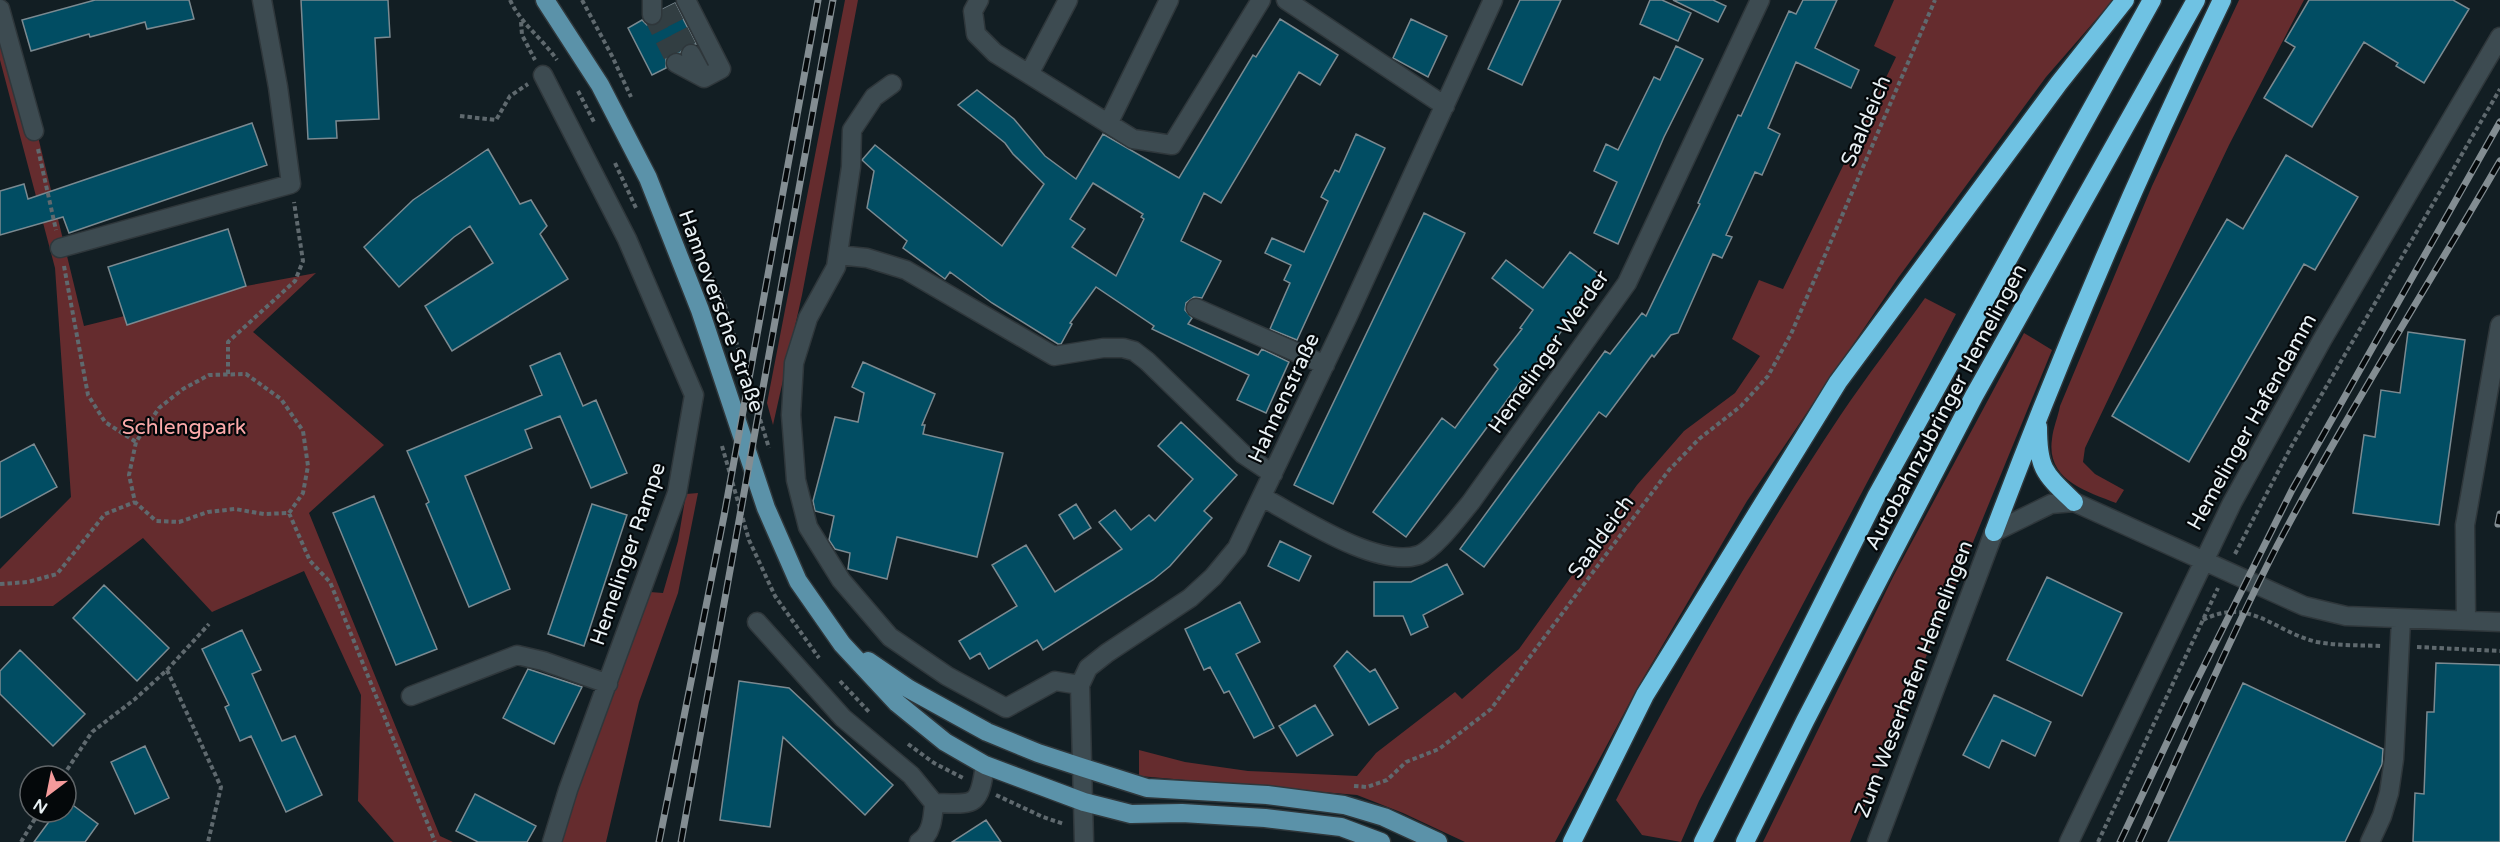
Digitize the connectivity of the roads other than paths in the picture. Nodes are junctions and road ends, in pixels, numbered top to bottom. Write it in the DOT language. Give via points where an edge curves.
graph roads {
  1 [pos="262,0"];
  2 [pos="544,0"];
  3 [pos="686,0"];
  4 [pos="979,0"];
  5 [pos="1068,0"];
  6 [pos="1169,0"];
  7 [pos="1261,0"];
  8 [pos="1286,0"];
  9 [pos="1493,0"];
  10 [pos="1760,0"];
  11 [pos="2125,0"];
  12 [pos="2152,0"];
  13 [pos="2196,0"];
  14 [pos="2222,0"];
  15 [pos="0,9"];
  16 [pos="2500,37"];
  17 [pos="684,59"];
  18 [pos="1029,74"];
  19 [pos="543,75"];
  20 [pos="892,84"];
  21 [pos="1445,106"];
  22 [pos="1108,124"];
  23 [pos="34,131"];
  24 [pos="60,248"];
  25 [pos="838,255"];
  26 [pos="1196,308"];
  27 [pos="2500,325"];
  28 [pos="1324,365"];
  29 [pos="2038,415"];
  30 [pos="1273,474"];
  31 [pos="1262,497"];
  32 [pos="2074,501"];
  33 [pos="1994,532"];
  34 [pos="2204,558"];
  35 [pos="2401,619"];
  36 [pos="2466,620"];
  37 [pos="757,622"];
  38 [pos="2500,622"];
  39 [pos="842,644"];
  40 [pos="608,684"];
  41 [pos="1080,686"];
  42 [pos="411,696"];
  43 [pos="985,765"];
  44 [pos="1084,768"];
  45 [pos="1084,802"];
  46 [pos="934,803"];
  47 [pos="552,842"];
  48 [pos="919,842"];
  49 [pos="1084,842"];
  50 [pos="1381,842"];
  51 [pos="1438,842"];
  52 [pos="1572,842"];
  53 [pos="1703,842"];
  54 [pos="1745,842"];
  55 [pos="1876,842"];
  56 [pos="2069,842"];
  57 [pos="2370,842"];
  1 -- 24 [label="street" via="291,184"];
  2 -- 39 [label="main road, Hannoversche Straße" via="600,85 648,178 700,310 766,508 798,580"];
  3 -- 17 [label="street" via="721,69 704,78"];
  4 -- 18 [label="street" via="973,11 976,34 995,53"];
  5 -- 18 [label="street"];
  6 -- 22 [label="street"];
  7 -- 22 [label="street" via="1172,145 1133,139"];
  8 -- 21 [label="street"];
  9 -- 21 [label="street, Hahnenstraße"];
  10 -- 31 [label="street, Hemelinger Werder" via="1627,282 1445,534 1421,554 1393,558 1366,551"];
  11 -- 52 [label="highway" via="1838,382 1645,695"];
  12 -- 53 [label="highway, Autobahnzubringer Hemelingen" via="1877,495"];
  13 -- 54 [label="highway, Autobahnzubringer Hemelingen" via="1974,396"];
  14 -- 29 [label="highway" via="2164,119"];
  15 -- 23 [label="street"];
  16 -- 34 [label="street, Hemelinger Hafendamm" via="2270,431"];
  18 -- 22 [label="street"];
  19 -- 40 [label="street, Hemelinger Rampe" via="627,239 694,394 677,493"];
  20 -- 25 [label="street" via="874,98 852,130 851,167"];
  21 -- 28 [label="street, Hahnenstraße"];
  25 -- 30 [label="street" via="867,258 906,270 1054,356 1103,348 1134,351 1243,454"];
  25 -- 41 [label="street" via="836,267 808,318 794,363 791,415 795,469 808,527 841,580 890,637 946,676 1006,708 1055,681"];
  26 -- 28 [label="street"];
  27 -- 36 [label="street" via="2465,525"];
  28 -- 30 [label="street, Hahnenstraße"];
  29 -- 32 [label="highway" via="2038,455 2048,477"];
  29 -- 33 [label="highway"];
  30 -- 31 [label="street, Hahnenstraße"];
  31 -- 41 [label="street, Hahnenstraße" via="1237,548 1213,577 1190,598 1088,668"];
  32 -- 33 [label="street" via="2051,504"];
  32 -- 34 [label="street"];
  33 -- 55 [label="street, Zum Weserhafen Hemelingen"];
  34 -- 35 [label="street" via="2304,606 2346,616"];
  34 -- 56 [label="street, Hemelinger Hafendamm"];
  35 -- 36 [label="street"];
  35 -- 57 [label="street" via="2394,759 2389,793"];
  36 -- 38 [label="street"];
  37 -- 46 [label="street" via="843,718 911,775"];
  39 -- 43 [label="main road, Hannoversche Straße" via="897,703 945,742"];
  39 -- 44 [label="main road, Hannoversche Straße" via="909,689 987,732"];
  40 -- 42 [label="street" via="517,655"];
  40 -- 47 [label="street, Hemelinger Rampe"];
  41 -- 44 [label="street"];
  43 -- 45 [label="main road, Hannoversche Straße"];
  43 -- 46 [label="street" via="981,792 974,801"];
  44 -- 45 [label="street"];
  44 -- 51 [label="main road, Hannoversche Straße" via="1147,788 1344,804"];
  45 -- 49 [label="street"];
  45 -- 50 [label="main road, Hannoversche Straße" via="1131,814 1253,817 1341,826"];
  46 -- 48 [label="street" via="933,820 926,838"];
}
